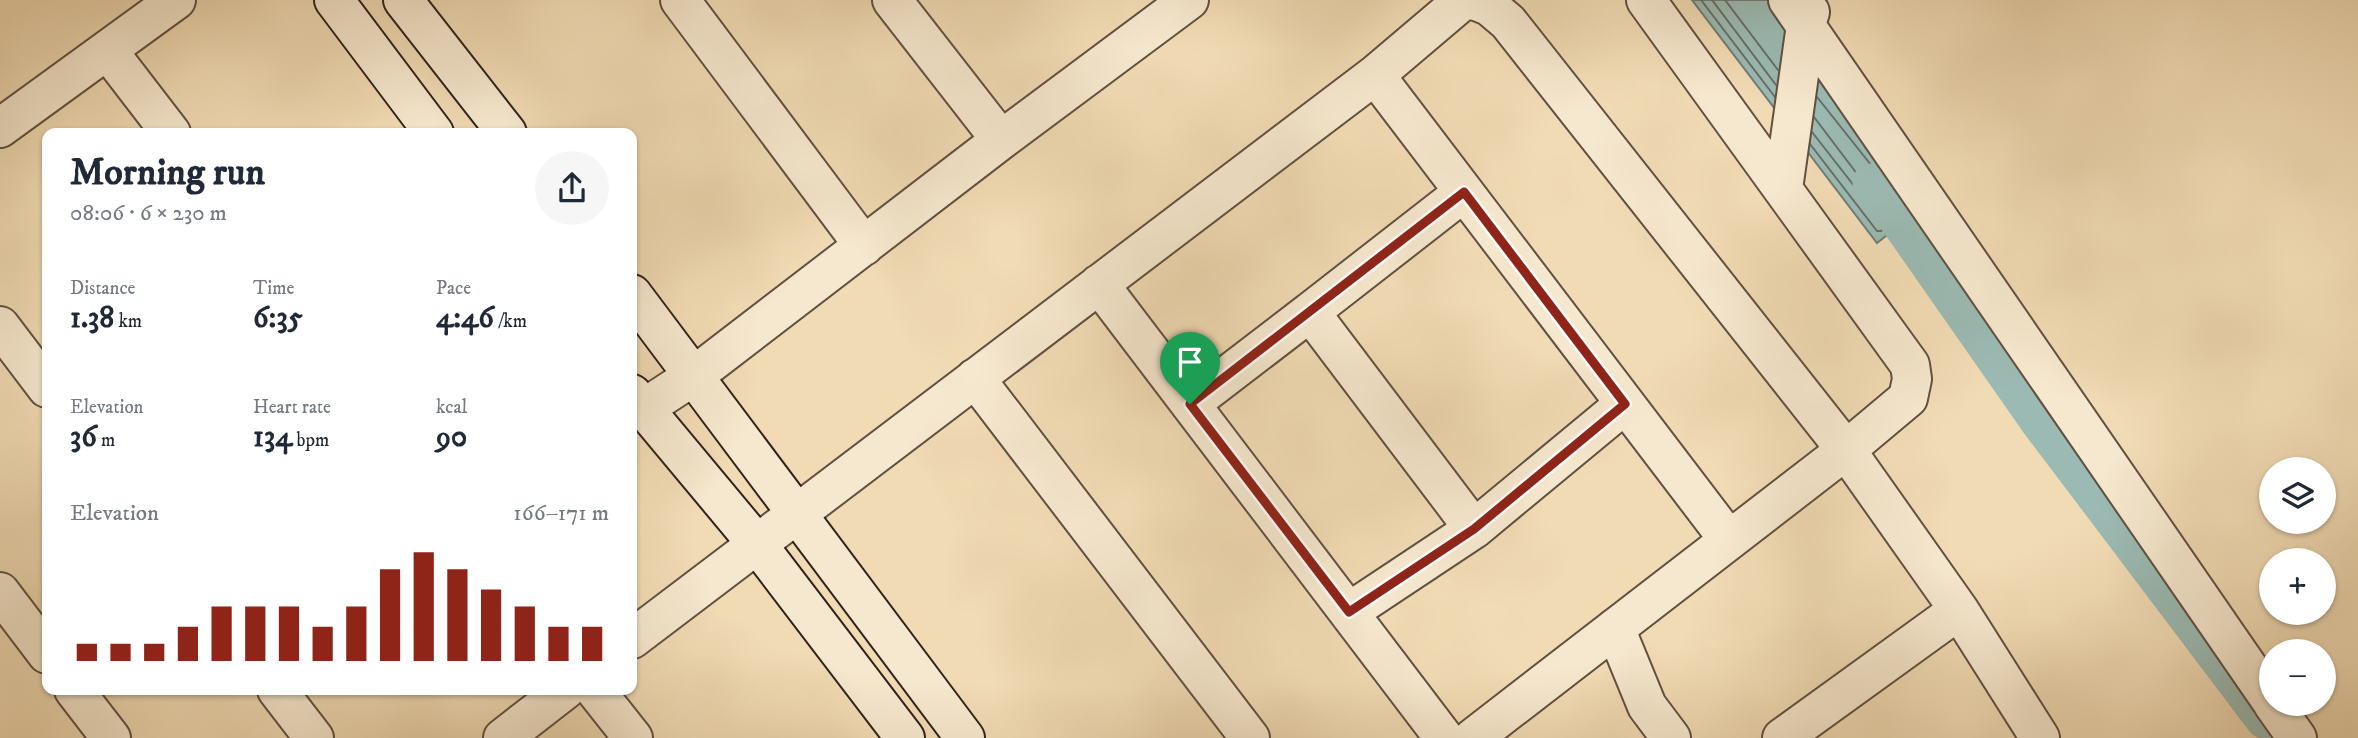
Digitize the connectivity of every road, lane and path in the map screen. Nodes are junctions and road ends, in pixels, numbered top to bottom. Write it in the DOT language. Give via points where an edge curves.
graph roads {
  1 [pos="176,0"];
  2 [pos="334,0"];
  3 [pos="403,0"];
  4 [pos="680,0"];
  5 [pos="1189,0"];
  6 [pos="1472,0"];
  7 [pos="1646,0"];
  8 [pos="896,2"];
  9 [pos="1802,21"];
  10 [pos="108,51"];
  11 [pos="1375,75"];
  12 [pos="0,128"];
  13 [pos="167,128"];
  14 [pos="430,128"];
  15 [pos="503,128"];
  16 [pos="1001,140"];
  17 [pos="1783,189"];
  18 [pos="1464,192"];
  19 [pos="864,246"];
  20 [pos="1100,284"];
  21 [pos="637,301"];
  22 [pos="1310,312"];
  23 [pos="0,326"];
  24 [pos="695,376"];
  25 [pos="975,378"];
  26 [pos="42,381"];
  27 [pos="637,401"];
  28 [pos="1190,404"];
  29 [pos="1625,404"];
  30 [pos="1846,450"];
  31 [pos="796,514"];
  32 [pos="1474,529"];
  33 [pos="1730,540"];
  34 [pos="757,544"];
  35 [pos="0,593"];
  36 [pos="1959,610"];
  37 [pos="1349,612"];
  38 [pos="1615,628"];
  39 [pos="637,635"];
  40 [pos="42,648"];
  41 [pos="2259,684"];
  42 [pos="78,695"];
  43 [pos="281,695"];
  44 [pos="559,695"];
  45 [pos="600,695"];
  46 [pos="2281,716"];
  47 [pos="2031,735"];
  48 [pos="111,738"];
  49 [pos="314,738"];
  50 [pos="503,738"];
  51 [pos="633,738"];
  52 [pos="905,738"];
  53 [pos="965,738"];
  54 [pos="1250,738"];
  55 [pos="1444,738"];
  56 [pos="1473,738"];
  57 [pos="1671,738"];
  58 [pos="1782,738"];
  59 [pos="2297,738"];
  1 -- 10 [label="street"];
  2 -- 14 [label="street"];
  3 -- 15 [label="street"];
  4 -- 19 [label="street"];
  5 -- 16 [label="street"];
  6 -- 11 [label="street" via="1461,2"];
  6 -- 30 [label="street" via="1489,6 1508,22"];
  7 -- 17 [label="street"];
  8 -- 16 [label="street"];
  9 -- 17 [label="street"];
  9 -- 41 [label="street"];
  10 -- 12 [label="street"];
  10 -- 13 [label="street"];
  11 -- 18 [label="street"];
  11 -- 20 [label="street"];
  16 -- 19 [label="street"];
  17 -- 30 [label="street" via="1910,365 1908,398"];
  18 -- 22 [label="street"];
  18 -- 29 [label="street"];
  19 -- 24 [label="street"];
  20 -- 25 [label="street"];
  20 -- 28 [label="street"];
  21 -- 24 [label="street"];
  22 -- 28 [label="street"];
  22 -- 32 [label="street"];
  23 -- 26 [label="street"];
  24 -- 27 [label="street"];
  24 -- 31 [label="street"];
  25 -- 31 [label="street"];
  25 -- 54 [label="street"];
  27 -- 34 [label="street"];
  28 -- 37 [label="street"];
  29 -- 32 [label="street"];
  29 -- 33 [label="street"];
  30 -- 33 [label="street"];
  30 -- 36 [label="street"];
  31 -- 34 [label="street"];
  31 -- 53 [label="street"];
  32 -- 37 [label="street"];
  33 -- 38 [label="street"];
  34 -- 39 [label="street"];
  34 -- 52 [label="street"];
  35 -- 40 [label="street"];
  36 -- 47 [label="street"];
  36 -- 58 [label="street"];
  37 -- 55 [label="street"];
  38 -- 56 [label="street"];
  38 -- 57 [label="street" via="1647,706"];
  42 -- 48 [label="street"];
  43 -- 49 [label="street"];
  44 -- 50 [label="street"];
  45 -- 51 [label="street"];
  46 -- 59 [label="street"];
}
